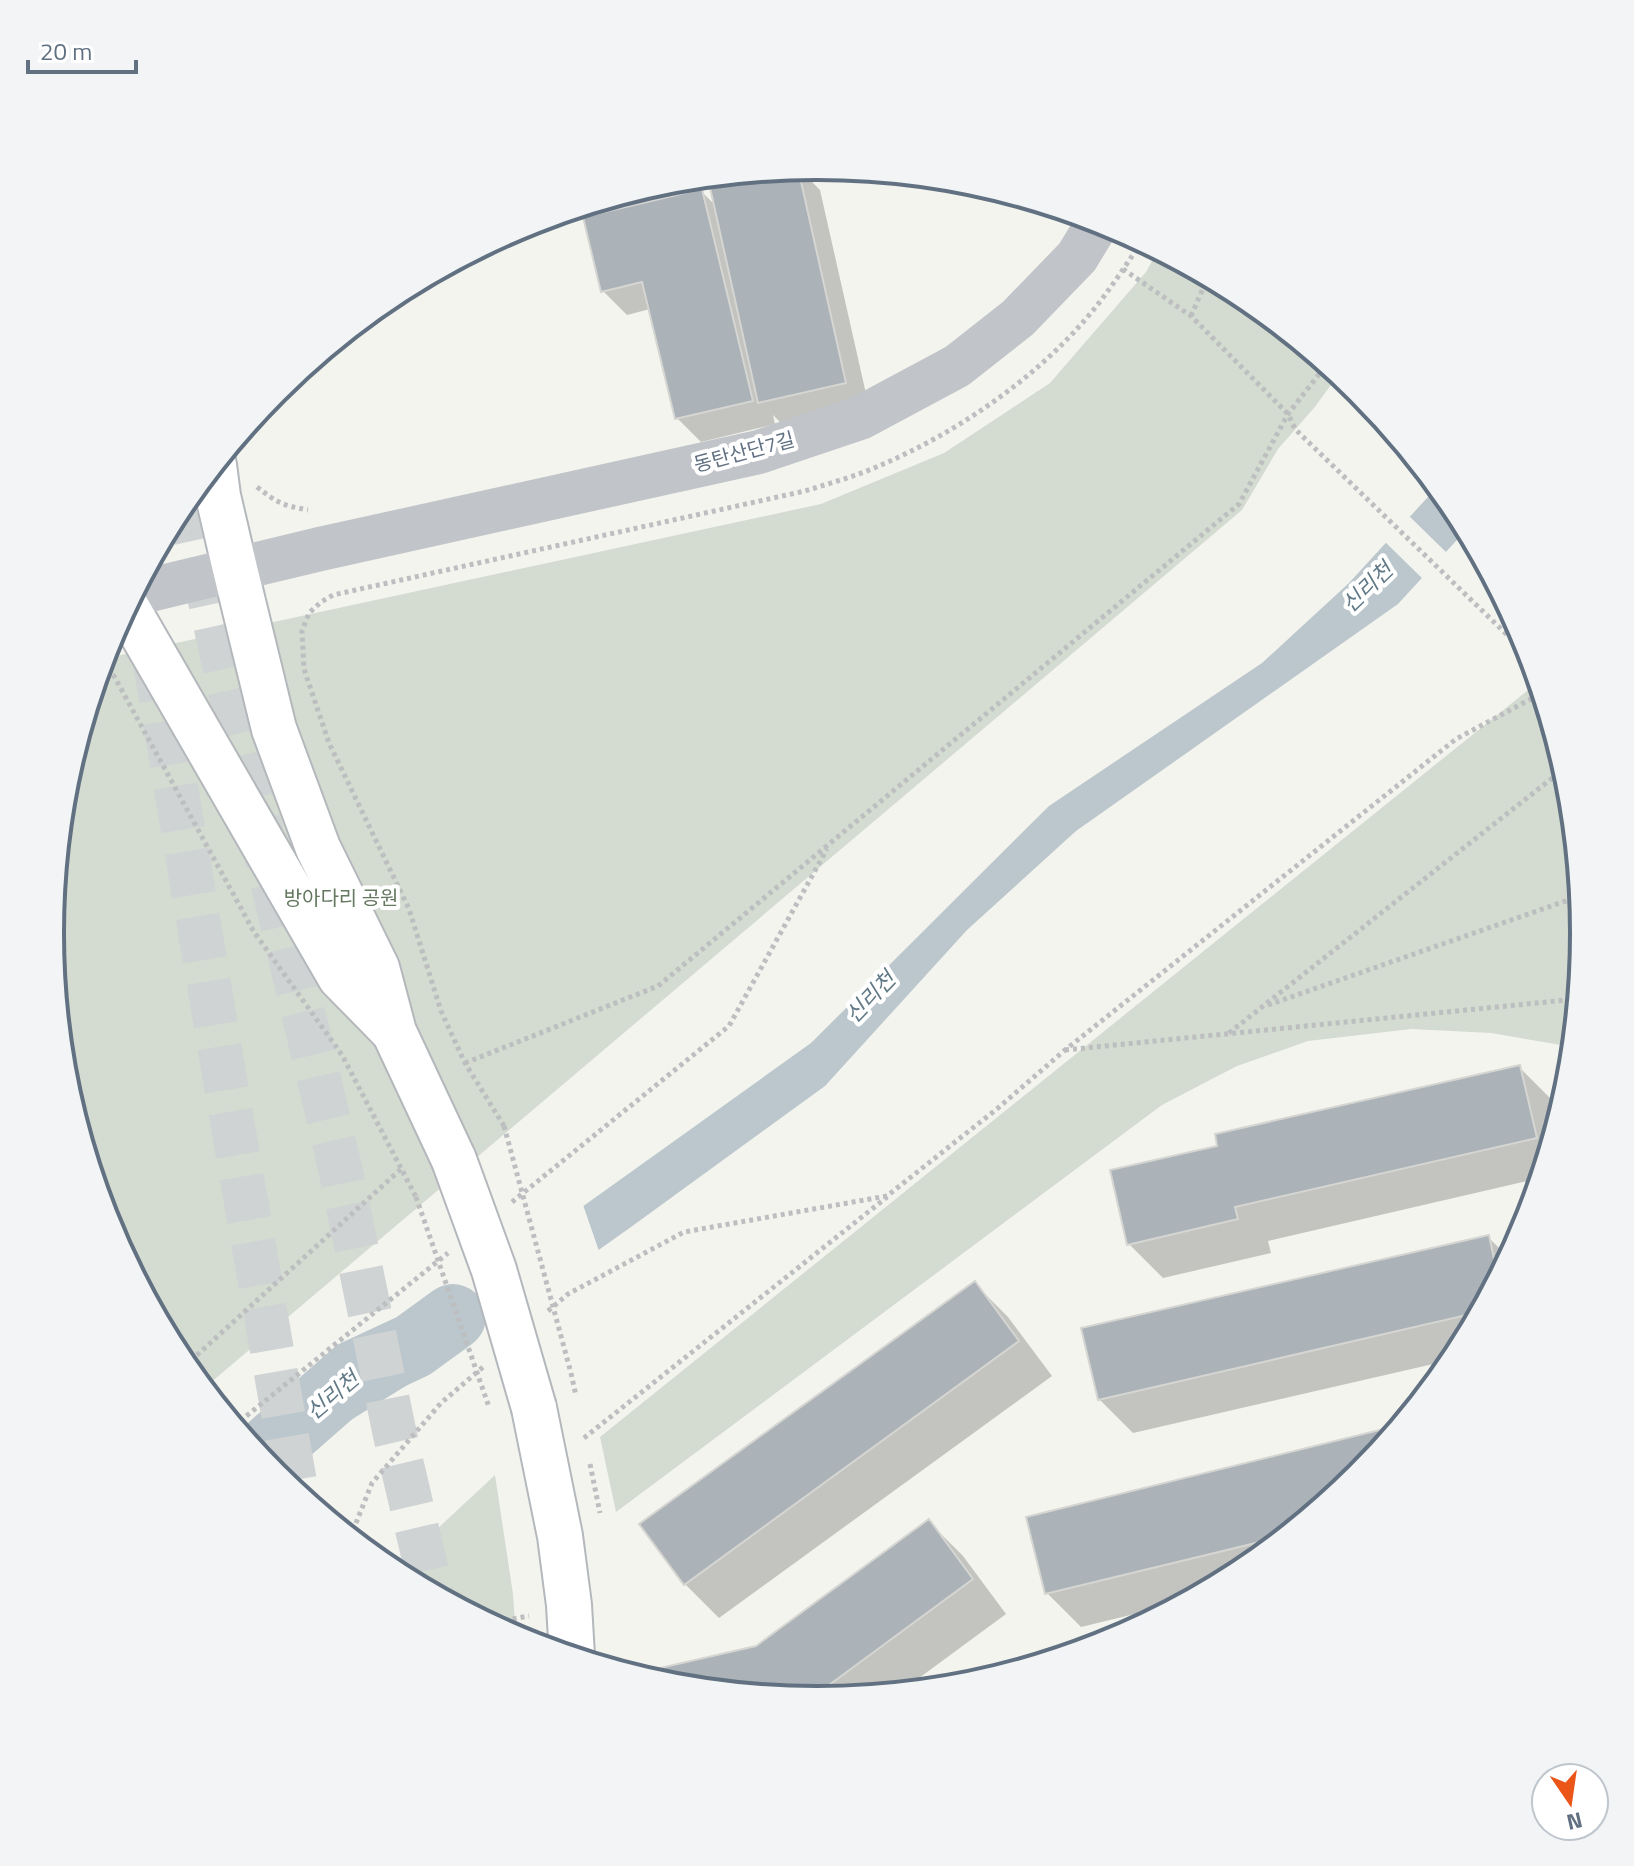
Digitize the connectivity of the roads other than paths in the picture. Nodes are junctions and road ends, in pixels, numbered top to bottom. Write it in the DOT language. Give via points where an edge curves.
graph roads {
  1 [pos="1092,232"];
  2 [pos="216,481"];
  3 [pos="235,569"];
  4 [pos="147,591"];
  5 [pos="133,619"];
  6 [pos="394,1032"];
  7 [pos="571,1645"];
  1 -- 3 [label="street, 동탄산단7길" via="1077,257 1018,318 957,366 860,418 759,452 314,529"];
  2 -- 3 [label="main road"];
  3 -- 4 [label="street, 동탄산단7길"];
  3 -- 6 [label="main road" via="280,744 318,848 377,968"];
  5 -- 6 [label="main road" via="340,977"];
  6 -- 7 [label="main road, bridge" via="454,1160 494,1270 534,1408 560,1536"];
}
